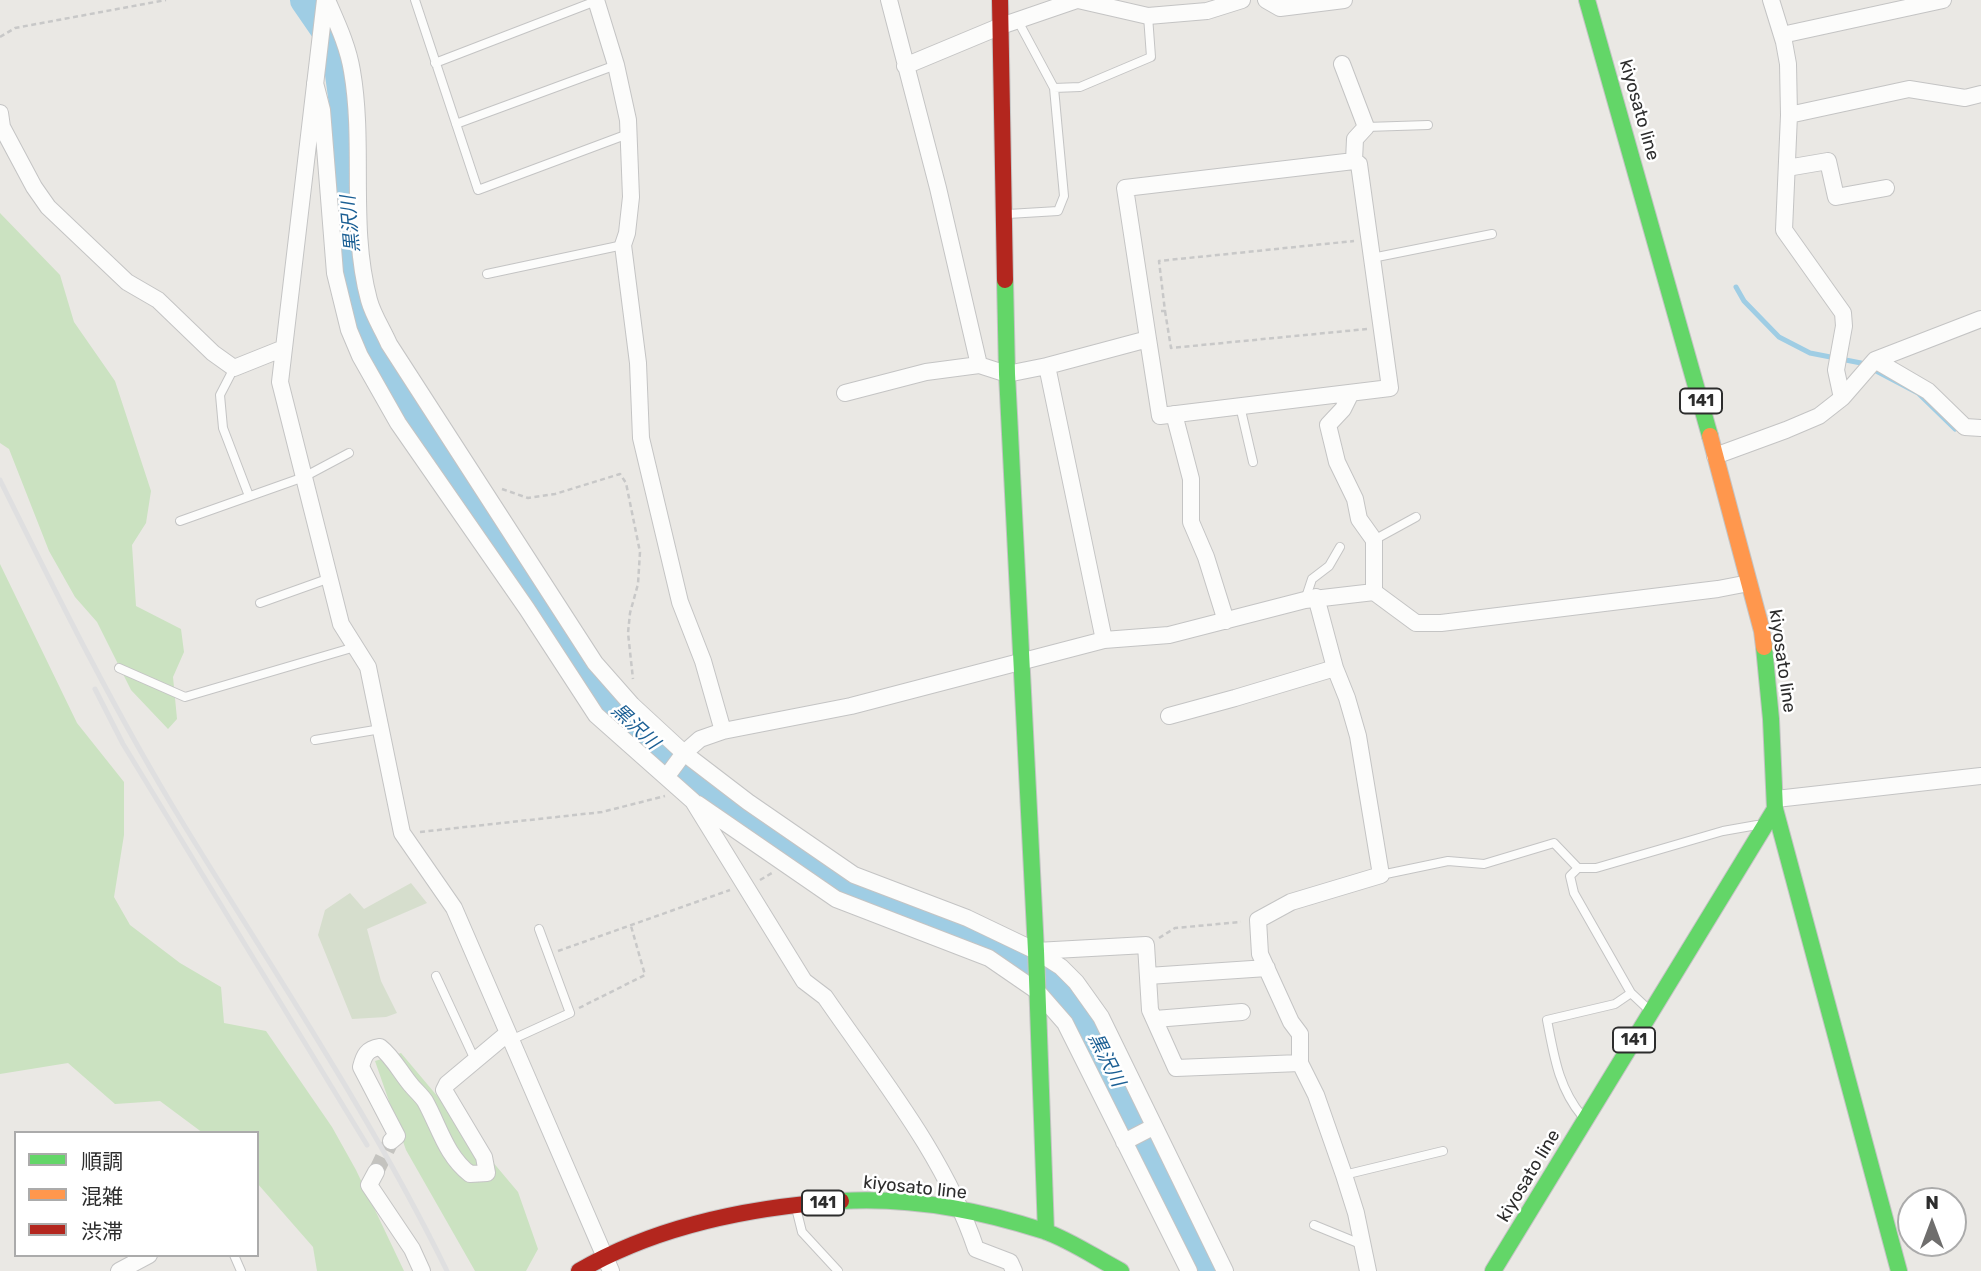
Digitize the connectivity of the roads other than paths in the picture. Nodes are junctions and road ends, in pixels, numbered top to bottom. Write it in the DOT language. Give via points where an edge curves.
graph roads {
  1 [pos="415,0"];
  2 [pos="596,0"];
  3 [pos="889,0"];
  4 [pos="1000,0"];
  5 [pos="1077,0"];
  6 [pos="1242,0"];
  7 [pos="1266,0"];
  8 [pos="1344,0"];
  9 [pos="1587,0"];
  10 [pos="1771,0"];
  11 [pos="1943,0"];
  12 [pos="325,2"];
  13 [pos="1139,10"];
  14 [pos="1018,20"];
  15 [pos="1001,26"];
  16 [pos="1783,36"];
  17 [pos="435,63"];
  18 [pos="1342,64"];
  19 [pos="616,65"];
  20 [pos="905,66"];
  21 [pos="315,83"];
  22 [pos="1054,88"];
  23 [pos="1981,94"];
  24 [pos="0,113"];
  25 [pos="1788,115"];
  26 [pos="456,124"];
  27 [pos="1428,125"];
  28 [pos="1366,127"];
  29 [pos="629,134"];
  30 [pos="1354,161"];
  31 [pos="1787,168"];
  32 [pos="1886,188"];
  33 [pos="1004,214"];
  34 [pos="1492,234"];
  35 [pos="622,245"];
  36 [pos="1372,258"];
  37 [pos="488,274"];
  38 [pos="1981,319"];
  39 [pos="1148,339"];
  40 [pos="284,348"];
  41 [pos="1875,360"];
  42 [pos="979,365"];
  43 [pos="1047,366"];
  44 [pos="234,368"];
  45 [pos="1007,374"];
  46 [pos="845,393"];
  47 [pos="1351,393"];
  48 [pos="1842,398"];
  49 [pos="1240,406"];
  50 [pos="1174,414"];
  51 [pos="1981,428"];
  52 [pos="349,453"];
  53 [pos="1715,456"];
  54 [pos="1253,463"];
  55 [pos="304,477"];
  56 [pos="249,496"];
  57 [pos="1416,517"];
  58 [pos="180,521"];
  59 [pos="1374,540"];
  60 [pos="1340,547"];
  61 [pos="330,578"];
  62 [pos="1749,583"];
  63 [pos="1374,592"];
  64 [pos="549,595"];
  65 [pos="1311,599"];
  66 [pos="260,603"];
  67 [pos="530,608"];
  68 [pos="1226,621"];
  69 [pos="1104,640"];
  70 [pos="356,647"];
  71 [pos="1022,660"];
  72 [pos="119,668"];
  73 [pos="1335,668"];
  74 [pos="1169,716"];
  75 [pos="381,729"];
  76 [pos="723,731"];
  77 [pos="315,740"];
  78 [pos="675,764"];
  79 [pos="1981,776"];
  80 [pos="687,795"];
  81 [pos="1773,810"];
  82 [pos="800,838"];
  83 [pos="783,863"];
  84 [pos="1578,868"];
  85 [pos="1381,875"];
  86 [pos="914,901"];
  87 [pos="906,923"];
  88 [pos="539,929"];
  89 [pos="1036,951"];
  90 [pos="1266,968"];
  91 [pos="436,976"];
  92 [pos="1148,976"];
  93 [pos="1037,991"];
  94 [pos="1631,993"];
  95 [pos="1242,1012"];
  96 [pos="1651,1012"];
  97 [pos="1155,1019"];
  98 [pos="510,1037"];
  99 [pos="475,1060"];
  100 [pos="1300,1063"];
  101 [pos="1585,1120"];
  102 [pos="1150,1129"];
  103 [pos="1128,1140"];
  104 [pos="391,1141"];
  105 [pos="1443,1152"];
  106 [pos="376,1172"];
  107 [pos="1344,1175"];
  108 [pos="794,1205"];
  109 [pos="962,1210"];
  110 [pos="1314,1225"];
  111 [pos="1046,1232"];
  112 [pos="1363,1245"];
  113 [pos="145,1257"];
  114 [pos="608,1264"];
  115 [pos="119,1271"];
  116 [pos="422,1271"];
  117 [pos="579,1271"];
  118 [pos="838,1271"];
  119 [pos="1014,1271"];
  120 [pos="1121,1271"];
  121 [pos="1189,1271"];
  122 [pos="1225,1271"];
  123 [pos="1368,1271"];
  124 [pos="1493,1271"];
  125 [pos="1899,1271"];
  1 -- 17 [label="lane"];
  2 -- 17 [label="lane"];
  2 -- 19 [label="street"];
  3 -- 20 [label="street"];
  4 -- 15 [label="main road"];
  5 -- 13 [label="street"];
  5 -- 14 [label="street"];
  6 -- 13 [label="street" via="1207,11"];
  7 -- 8 [label="street" via="1280,8"];
  9 -- 53 [label="main road, kiyosato line / 141"];
  10 -- 16 [label="street"];
  11 -- 16 [label="street"];
  12 -- 21 [label="street"];
  12 -- 64 [label="street" via="352,71 360,260 370,303 389,344"];
  13 -- 22 [label="lane" via="1151,57 1080,86"];
  14 -- 15 [label="street"];
  14 -- 22 [label="lane"];
  15 -- 20 [label="street"];
  15 -- 33 [label="main road"];
  16 -- 25 [label="street"];
  17 -- 26 [label="lane"];
  18 -- 28 [label="street"];
  19 -- 26 [label="lane"];
  19 -- 29 [label="street"];
  20 -- 42 [label="street"];
  21 -- 40 [label="street"];
  21 -- 67 [label="street" via="322,110 335,273 349,330 398,423"];
  22 -- 33 [label="lane" via="1064,196 1058,211"];
  23 -- 25 [label="street" via="1965,98 1909,89"];
  24 -- 44 [label="street" via="2,127 48,207 127,282 158,300"];
  25 -- 31 [label="street"];
  26 -- 29 [label="lane" via="478,190"];
  27 -- 28 [label="lane"];
  28 -- 30 [label="street" via="1355,139"];
  29 -- 35 [label="street" via="631,198 628,233"];
  30 -- 36 [label="street" via="1359,164"];
  30 -- 39 [label="street" via="1125,188"];
  31 -- 32 [label="street" via="1828,161 1836,198"];
  31 -- 48 [label="street" via="1784,230 1843,313 1836,370"];
  33 -- 45 [label="main road"];
  34 -- 36 [label="lane"];
  35 -- 37 [label="lane"];
  35 -- 76 [label="street" via="638,363 641,438 680,602"];
  36 -- 47 [label="street" via="1390,388"];
  38 -- 41 [label="street"];
  39 -- 43 [label="street"];
  39 -- 50 [label="street" via="1160,416"];
  40 -- 44 [label="street"];
  40 -- 55 [label="street" via="280,382"];
  41 -- 48 [label="street"];
  41 -- 51 [label="street" via="1928,391 1965,427"];
  42 -- 45 [label="street"];
  42 -- 46 [label="street"];
  43 -- 45 [label="street"];
  43 -- 69 [label="street"];
  44 -- 56 [label="lane" via="220,395 223,428"];
  45 -- 71 [label="main road"];
  47 -- 49 [label="street"];
  47 -- 59 [label="street" via="1328,425 1359,519"];
  48 -- 53 [label="street" via="1819,416"];
  49 -- 50 [label="street"];
  49 -- 54 [label="lane"];
  50 -- 68 [label="street" via="1191,479 1191,522"];
  52 -- 55 [label="lane"];
  53 -- 62 [label="main road, kiyosato line / 141"];
  55 -- 56 [label="lane"];
  55 -- 61 [label="street"];
  56 -- 58 [label="lane"];
  57 -- 59 [label="lane"];
  59 -- 63 [label="street"];
  60 -- 65 [label="lane" via="1329,566 1312,579"];
  61 -- 66 [label="lane"];
  61 -- 70 [label="street" via="341,624"];
  62 -- 63 [label="street" via="1441,623 1416,623"];
  62 -- 81 [label="main road, kiyosato line / 141" via="1762,631 1771,719"];
  63 -- 65 [label="street"];
  64 -- 67 [label="street"];
  64 -- 78 [label="street" via="595,663"];
  65 -- 68 [label="street"];
  65 -- 73 [label="street"];
  67 -- 78 [label="street" via="596,715"];
  68 -- 69 [label="street" via="1169,635"];
  69 -- 71 [label="street"];
  70 -- 72 [label="lane" via="185,696"];
  70 -- 75 [label="street" via="368,667"];
  71 -- 76 [label="street" via="851,706"];
  71 -- 89 [label="main road"];
  73 -- 74 [label="street"];
  73 -- 85 [label="street" via="1358,736"];
  75 -- 77 [label="lane"];
  75 -- 98 [label="street" via="402,833 454,908"];
  76 -- 78 [label="street" via="700,739"];
  78 -- 80 [label="street"];
  78 -- 82 [label="street" via="748,802"];
  79 -- 81 [label="street"];
  80 -- 83 [label="street"];
  80 -- 109 [label="street" via="804,981 825,997 922,1137"];
  81 -- 84 [label="lane" via="1723,831 1596,868"];
  81 -- 96 [label="main road, kiyosato line / 141"];
  81 -- 125 [label="main road"];
  82 -- 83 [label="street"];
  82 -- 86 [label="street" via="854,875"];
  83 -- 87 [label="street" via="836,900"];
  84 -- 85 [label="lane" via="1555,843 1485,864 1448,861"];
  84 -- 94 [label="lane" via="1570,876 1574,892"];
  85 -- 90 [label="street" via="1291,902 1258,920"];
  86 -- 87 [label="street"];
  86 -- 89 [label="street"];
  87 -- 93 [label="street" via="989,958"];
  88 -- 98 [label="lane" via="570,1013"];
  89 -- 92 [label="street" via="1146,945"];
  89 -- 93 [label="main road"];
  89 -- 102 [label="street" via="1068,975 1101,1017"];
  90 -- 92 [label="street"];
  90 -- 100 [label="street" via="1300,1034"];
  91 -- 99 [label="lane"];
  92 -- 97 [label="street"];
  93 -- 103 [label="street" via="1065,1023"];
  93 -- 111 [label="main road"];
  94 -- 96 [label="lane"];
  94 -- 101 [label="lane" via="1615,1003 1547,1020 1556,1070"];
  95 -- 97 [label="street"];
  96 -- 101 [label="main road, kiyosato line / 141"];
  97 -- 100 [label="street" via="1176,1068"];
  98 -- 99 [label="street"];
  98 -- 114 [label="street"];
  99 -- 104 [label="street" via="444,1090 484,1157 486,1173 470,1174 462,1169 424,1098 387,1052 372,1048 361,1067 397,1136"];
  100 -- 107 [label="street"];
  101 -- 124 [label="main road, kiyosato line / 141"];
  102 -- 103 [label="street"];
  102 -- 122 [label="street"];
  103 -- 121 [label="street"];
  105 -- 107 [label="lane"];
  106 -- 116 [label="street" via="369,1185"];
  107 -- 112 [label="street"];
  108 -- 109 [label="main road, kiyosato line / 141" via="875,1199"];
  108 -- 114 [label="main road, kiyosato line / 141" via="682,1226"];
  108 -- 118 [label="lane" via="802,1232"];
  109 -- 111 [label="main road, kiyosato line / 141"];
  109 -- 119 [label="street" via="976,1249 1010,1262"];
  110 -- 112 [label="lane"];
  111 -- 120 [label="main road, kiyosato line / 141"];
  112 -- 123 [label="street"];
  113 -- 115 [label="street"];
  114 -- 117 [label="main road, kiyosato line / 141"];
}
